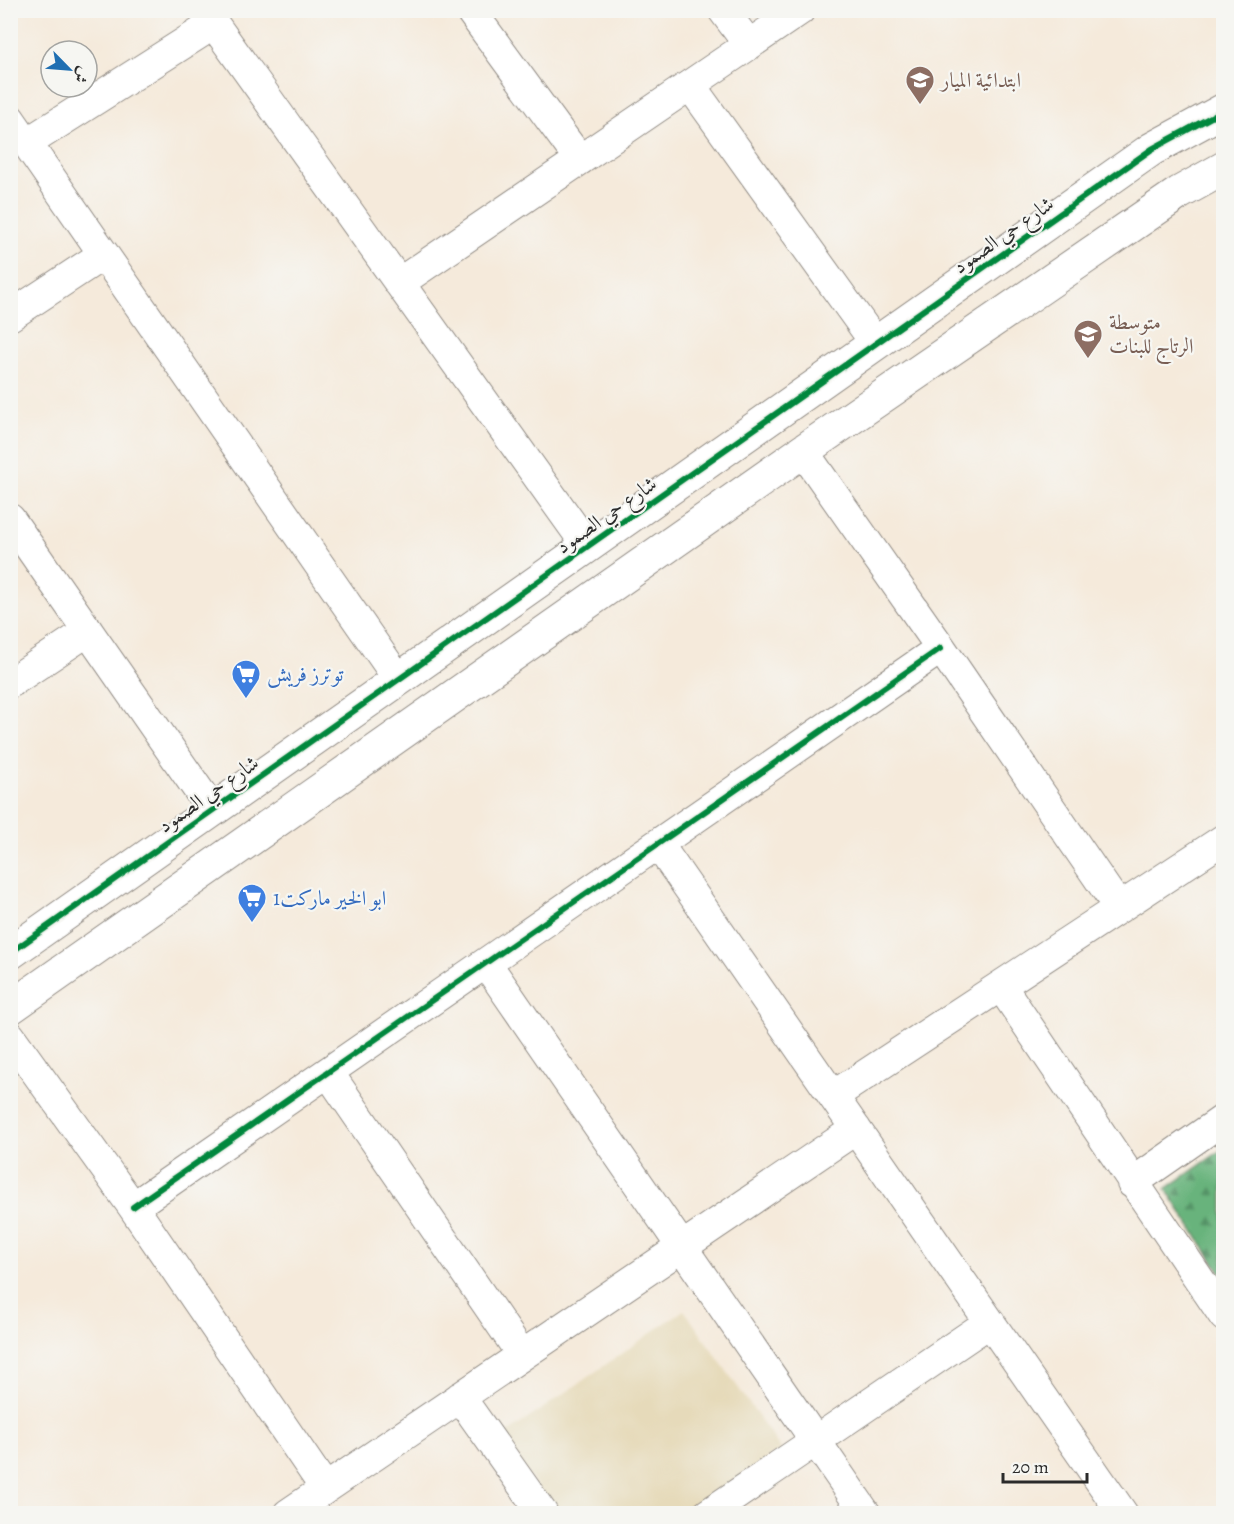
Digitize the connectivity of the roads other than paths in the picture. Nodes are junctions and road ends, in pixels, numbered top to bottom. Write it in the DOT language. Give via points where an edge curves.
graph roads {
  1 [pos="470,10"];
  2 [pos="723,10"];
  3 [pos="800,10"];
  4 [pos="209,17"];
  5 [pos="749,45"];
  6 [pos="690,86"];
  7 [pos="1224,110"];
  8 [pos="10,118"];
  9 [pos="27,143"];
  10 [pos="580,160"];
  11 [pos="1224,168"];
  12 [pos="104,254"];
  13 [pos="399,283"];
  14 [pos="10,316"];
  15 [pos="876,344"];
  16 [pos="746,437"];
  17 [pos="802,451"];
  18 [pos="767,476"];
  19 [pos="683,480"];
  20 [pos="10,519"];
  21 [pos="703,521"];
  22 [pos="588,547"];
  23 [pos="88,631"];
  24 [pos="942,648"];
  25 [pos="399,680"];
  26 [pos="10,683"];
  27 [pos="213,811"];
  28 [pos="1224,839"];
  29 [pos="658,844"];
  30 [pos="1119,908"];
  31 [pos="10,953"];
  32 [pos="486,963"];
  33 [pos="1001,986"];
  34 [pos="10,1008"];
  35 [pos="10,1036"];
  36 [pos="328,1072"];
  37 [pos="833,1096"];
  38 [pos="1224,1119"];
  39 [pos="856,1129"];
  40 [pos="1132,1183"];
  41 [pos="133,1207"];
  42 [pos="682,1247"];
  43 [pos="1224,1316"];
  44 [pos="990,1322"];
  45 [pos="522,1355"];
  46 [pos="460,1397"];
  47 [pos="816,1440"];
  48 [pos="325,1488"];
  49 [pos="288,1514"];
  50 [pos="543,1514"];
  51 [pos="708,1514"];
  52 [pos="866,1514"];
  53 [pos="1123,1514"];
  1 -- 10 [label="street"];
  2 -- 5 [label="street"];
  3 -- 5 [label="street"];
  4 -- 9 [label="street"];
  4 -- 13 [label="street"];
  5 -- 6 [label="street"];
  6 -- 10 [label="street"];
  6 -- 15 [label="street"];
  7 -- 15 [label="street, شارع حي الصمود" via="1152,149"];
  8 -- 9 [label="street"];
  9 -- 12 [label="street"];
  10 -- 13 [label="street"];
  11 -- 17 [label="street" via="1179,193"];
  12 -- 14 [label="street"];
  12 -- 25 [label="street"];
  13 -- 22 [label="street"];
  15 -- 16 [label="street, شارع حي الصمود"];
  16 -- 18 [label="street" via="748,461"];
  16 -- 19 [label="street, شارع حي الصمود"];
  17 -- 18 [label="street"];
  17 -- 24 [label="street"];
  18 -- 21 [label="street"];
  19 -- 21 [label="street" via="704,501"];
  19 -- 22 [label="street, شارع حي الصمود"];
  20 -- 23 [label="street"];
  21 -- 34 [label="street"];
  22 -- 25 [label="street, شارع حي الصمود"];
  23 -- 26 [label="street"];
  23 -- 27 [label="street"];
  24 -- 29 [label="street"];
  24 -- 30 [label="street"];
  25 -- 27 [label="street, شارع حي الصمود"];
  27 -- 31 [label="street, شارع حي الصمود"];
  28 -- 30 [label="street"];
  29 -- 32 [label="street"];
  29 -- 37 [label="street"];
  30 -- 33 [label="street"];
  32 -- 36 [label="street"];
  32 -- 42 [label="street"];
  33 -- 37 [label="street"];
  33 -- 40 [label="street"];
  35 -- 41 [label="street"];
  36 -- 41 [label="street"];
  36 -- 45 [label="street"];
  37 -- 39 [label="street"];
  38 -- 40 [label="street"];
  39 -- 42 [label="street"];
  39 -- 44 [label="street"];
  40 -- 43 [label="street"];
  41 -- 48 [label="street"];
  42 -- 45 [label="street"];
  42 -- 47 [label="street"];
  44 -- 47 [label="street"];
  44 -- 53 [label="street"];
  45 -- 46 [label="street"];
  46 -- 48 [label="street"];
  46 -- 50 [label="street"];
  47 -- 51 [label="street"];
  47 -- 52 [label="street"];
  48 -- 49 [label="street"];
}
